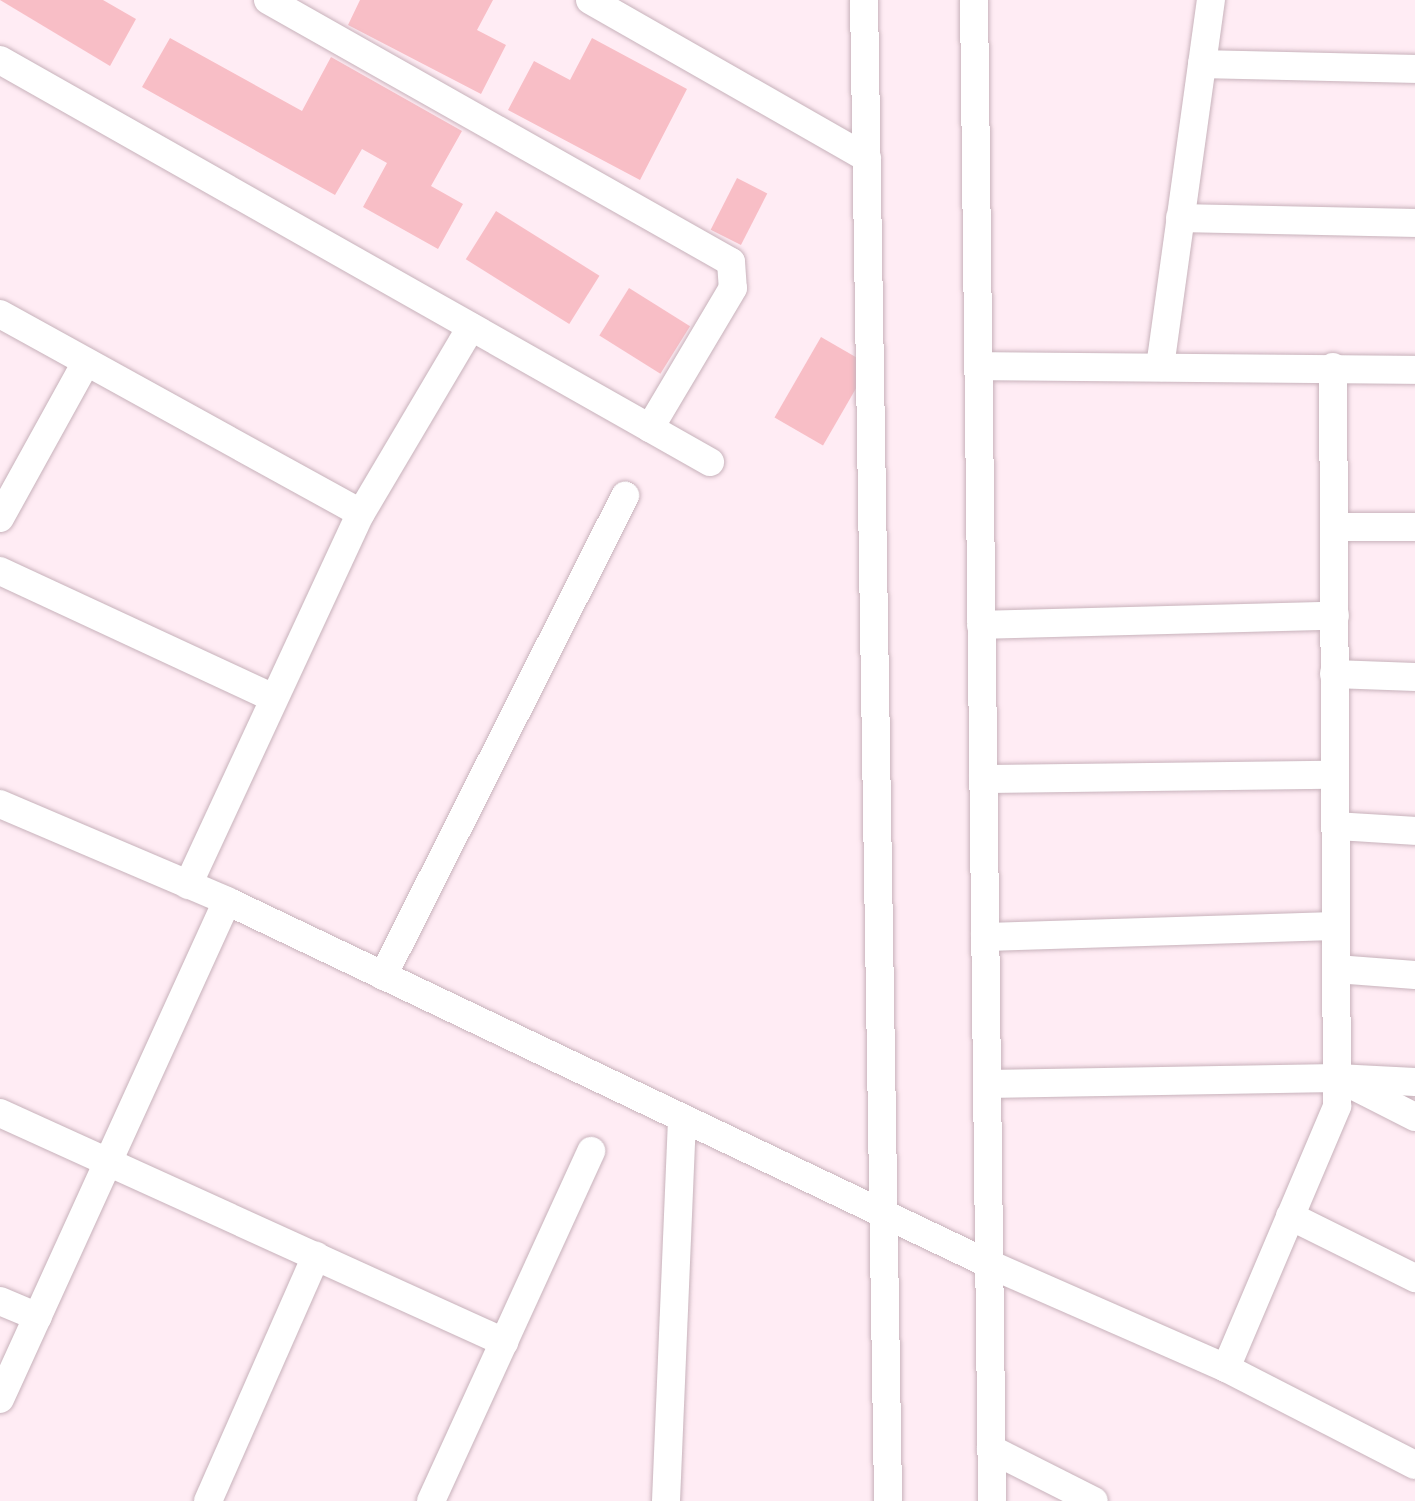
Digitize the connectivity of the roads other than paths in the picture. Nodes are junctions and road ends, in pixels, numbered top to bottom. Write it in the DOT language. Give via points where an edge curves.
graph roads {
  1 [pos="268,0"];
  2 [pos="590,0"];
  3 [pos="864,0"];
  4 [pos="974,0"];
  5 [pos="1211,0"];
  6 [pos="0,60"];
  7 [pos="1202,64"];
  8 [pos="1415,69"];
  9 [pos="867,158"];
  10 [pos="1180,218"];
  11 [pos="1415,223"];
  12 [pos="0,314"];
  13 [pos="471,327"];
  14 [pos="86,362"];
  15 [pos="978,366"];
  16 [pos="1160,367"];
  17 [pos="1333,367"];
  18 [pos="1415,370"];
  19 [pos="650,428"];
  20 [pos="710,462"];
  21 [pos="625,496"];
  22 [pos="361,513"];
  23 [pos="0,518"];
  24 [pos="1334,527"];
  25 [pos="1415,527"];
  26 [pos="0,571"];
  27 [pos="1335,616"];
  28 [pos="981,625"];
  29 [pos="1334,674"];
  30 [pos="1415,677"];
  31 [pos="272,697"];
  32 [pos="1335,775"];
  33 [pos="983,779"];
  34 [pos="0,804"];
  35 [pos="1336,826"];
  36 [pos="1415,831"];
  37 [pos="188,885"];
  38 [pos="227,901"];
  39 [pos="1336,926"];
  40 [pos="985,937"];
  41 [pos="1336,969"];
  42 [pos="1415,975"];
  43 [pos="383,976"];
  44 [pos="1337,1078"];
  45 [pos="1415,1082"];
  46 [pos="987,1084"];
  47 [pos="0,1113"];
  48 [pos="1415,1117"];
  49 [pos="682,1118"];
  50 [pos="591,1151"];
  51 [pos="111,1162"];
  52 [pos="884,1214"];
  53 [pos="1290,1216"];
  54 [pos="316,1256"];
  55 [pos="989,1264"];
  56 [pos="1415,1278"];
  57 [pos="0,1301"];
  58 [pos="38,1317"];
  59 [pos="504,1342"];
  60 [pos="1226,1368"];
  61 [pos="0,1399"];
  62 [pos="991,1449"];
  63 [pos="1415,1465"];
  64 [pos="208,1501"];
  65 [pos="431,1501"];
  66 [pos="666,1501"];
  67 [pos="888,1501"];
  68 [pos="992,1501"];
  69 [pos="1094,1501"];
  1 -- 19 [label="street" via="731,262 733,288"];
  2 -- 9 [label="street"];
  3 -- 9 [label="street"];
  4 -- 15 [label="street"];
  5 -- 7 [label="street"];
  6 -- 13 [label="street"];
  7 -- 8 [label="street"];
  7 -- 10 [label="street"];
  9 -- 52 [label="street"];
  10 -- 11 [label="street"];
  10 -- 16 [label="street"];
  12 -- 14 [label="street"];
  13 -- 19 [label="street"];
  13 -- 22 [label="street"];
  14 -- 22 [label="street"];
  14 -- 23 [label="street"];
  15 -- 16 [label="street"];
  15 -- 28 [label="street"];
  16 -- 17 [label="street"];
  17 -- 18 [label="street"];
  17 -- 24 [label="street"];
  19 -- 20 [label="street"];
  21 -- 43 [label="street"];
  22 -- 31 [label="street"];
  24 -- 25 [label="street"];
  24 -- 27 [label="street"];
  26 -- 31 [label="street"];
  27 -- 28 [label="street"];
  27 -- 29 [label="street"];
  28 -- 33 [label="street"];
  29 -- 30 [label="street"];
  29 -- 32 [label="street"];
  31 -- 37 [label="street"];
  32 -- 33 [label="street"];
  32 -- 35 [label="street"];
  33 -- 40 [label="street"];
  34 -- 37 [label="street"];
  35 -- 36 [label="street"];
  35 -- 39 [label="street"];
  37 -- 38 [label="street"];
  38 -- 43 [label="street"];
  38 -- 51 [label="street"];
  39 -- 40 [label="street"];
  39 -- 41 [label="street"];
  40 -- 46 [label="street"];
  41 -- 42 [label="street"];
  41 -- 44 [label="street"];
  43 -- 49 [label="street"];
  44 -- 45 [label="street"];
  44 -- 46 [label="street"];
  44 -- 48 [label="street"];
  44 -- 53 [label="street" via="1337,1106"];
  46 -- 55 [label="street"];
  47 -- 51 [label="street"];
  49 -- 52 [label="street"];
  49 -- 66 [label="street"];
  50 -- 59 [label="street"];
  51 -- 54 [label="street"];
  51 -- 58 [label="street"];
  52 -- 55 [label="street"];
  52 -- 67 [label="street"];
  53 -- 56 [label="street"];
  53 -- 60 [label="street"];
  54 -- 59 [label="street"];
  54 -- 64 [label="street"];
  55 -- 60 [label="street"];
  55 -- 62 [label="street"];
  57 -- 58 [label="street"];
  58 -- 61 [label="street"];
  59 -- 65 [label="street"];
  60 -- 63 [label="street"];
  62 -- 68 [label="street"];
  62 -- 69 [label="street"];
}
